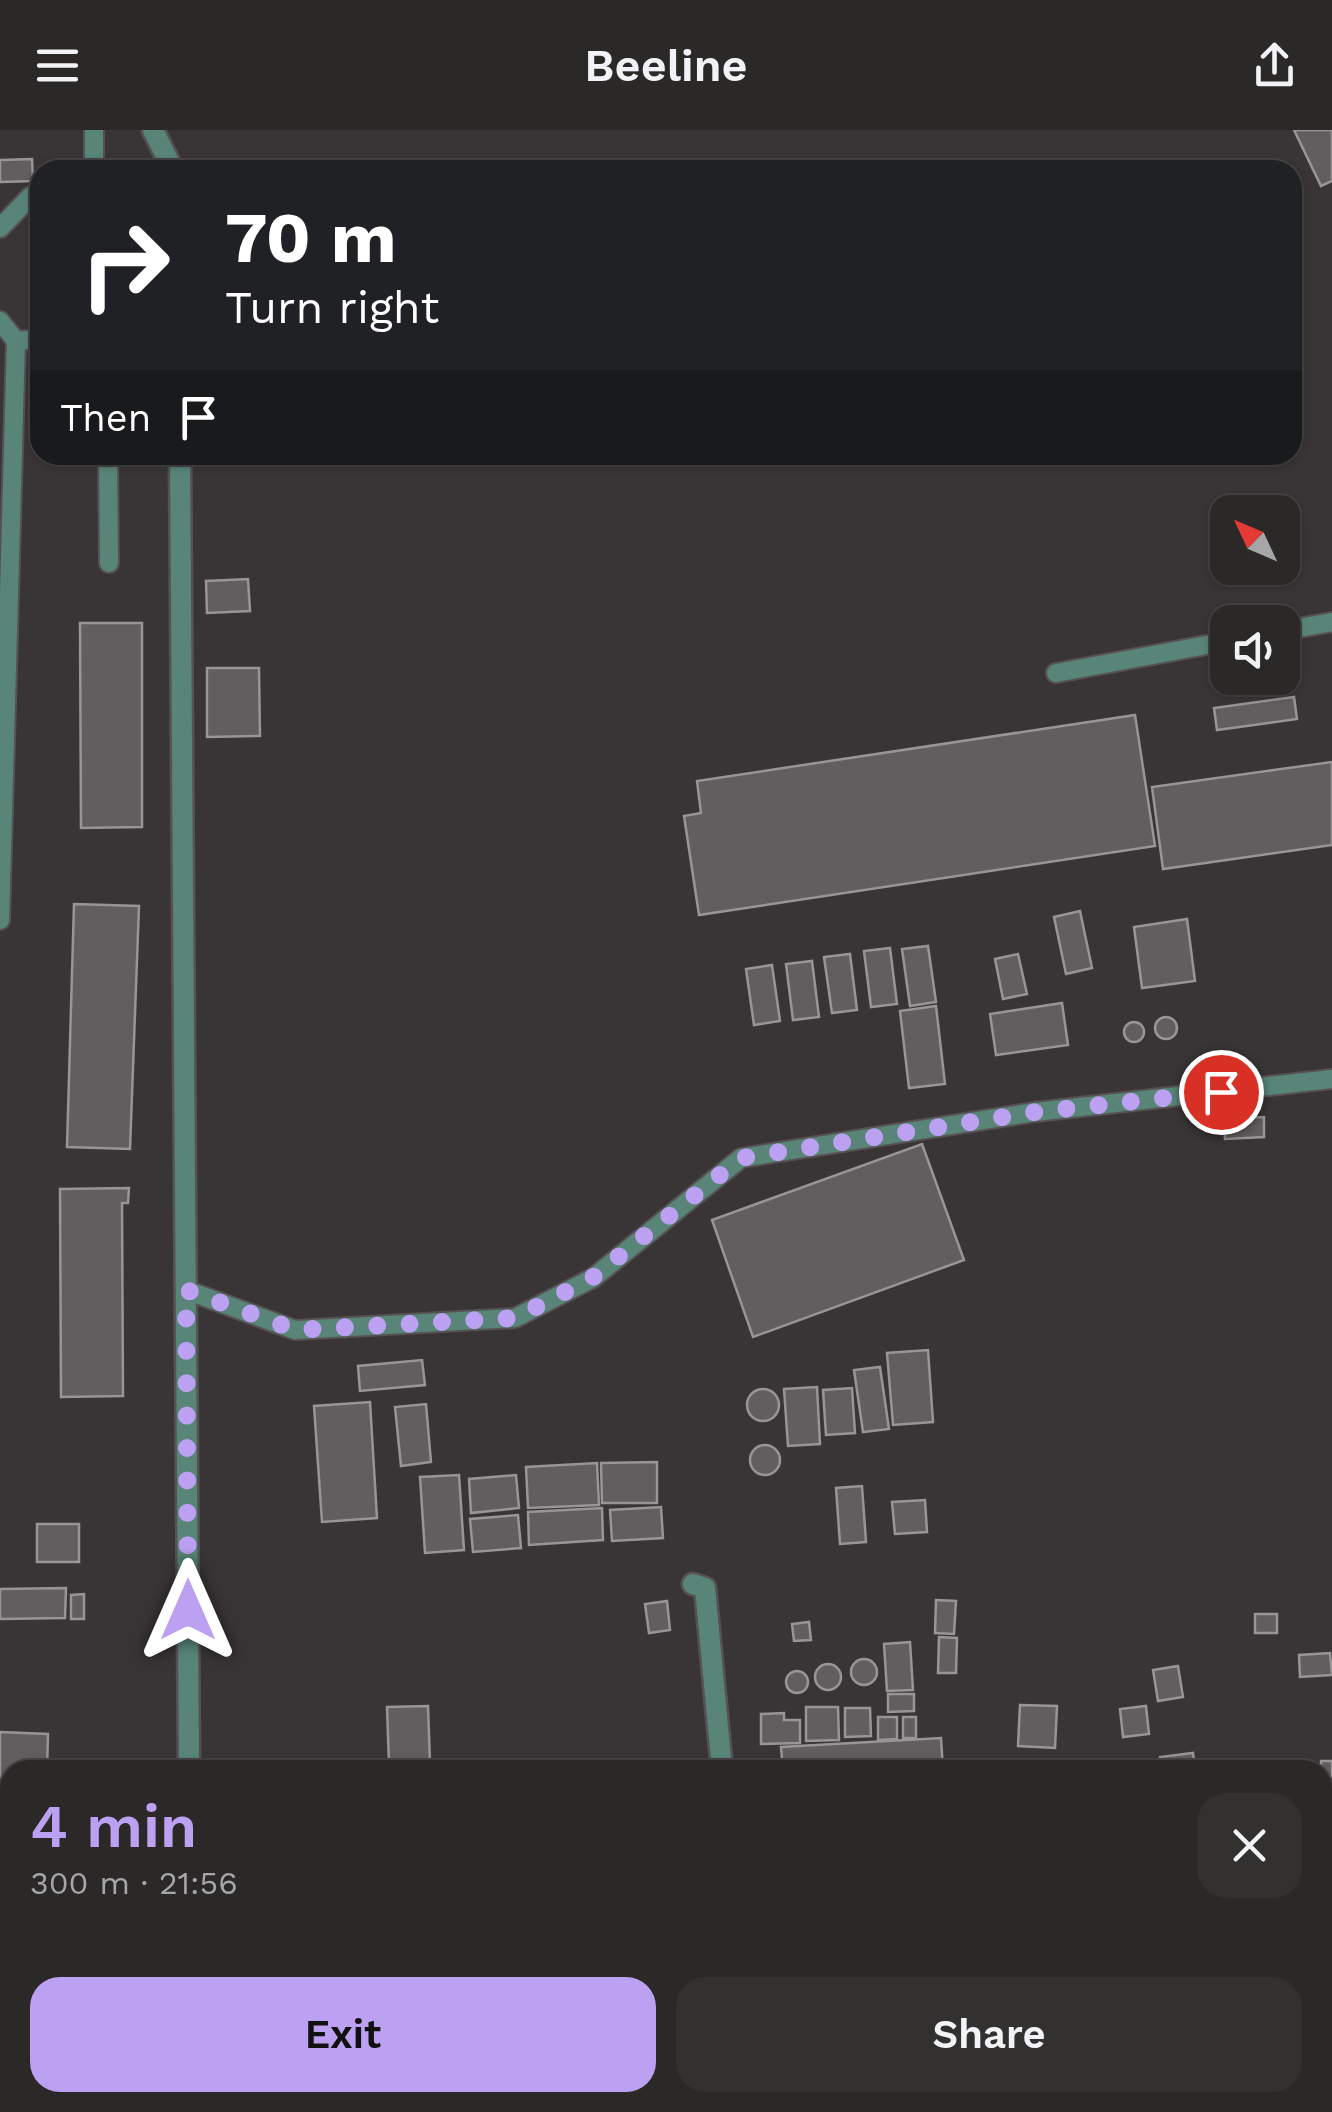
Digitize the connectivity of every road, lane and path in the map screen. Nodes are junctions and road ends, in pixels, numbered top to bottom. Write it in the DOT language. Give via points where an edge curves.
graph roads {
  1 [pos="94,130"];
  2 [pos="153,130"];
  3 [pos="94,160"];
  4 [pos="168,160"];
  5 [pos="30,197"];
  6 [pos="0,228"];
  7 [pos="0,321"];
  8 [pos="30,340"];
  9 [pos="16,341"];
  10 [pos="108,465"];
  11 [pos="180,465"];
  12 [pos="109,563"];
  13 [pos="1332,622"];
  14 [pos="1300,628"];
  15 [pos="1210,644"];
  16 [pos="1056,673"];
  17 [pos="0,920"];
  18 [pos="1332,1079"];
  19 [pos="186,1290"];
  20 [pos="693,1584"];
  21 [pos="188,1760"];
  22 [pos="721,1760"];
  1 -- 3 [label="lane"];
  2 -- 4 [label="street"];
  5 -- 6 [label="lane"];
  7 -- 9 [label="lane"];
  8 -- 9 [label="lane"];
  9 -- 17 [label="lane"];
  10 -- 12 [label="lane"];
  11 -- 19 [label="street"];
  13 -- 14 [label="lane"];
  15 -- 16 [label="lane"];
  18 -- 19 [label="lane" via="1035,1112 741,1158 592,1278 515,1318 296,1330"];
  19 -- 21 [label="street"];
  20 -- 22 [label="street" via="704,1588"];
}
